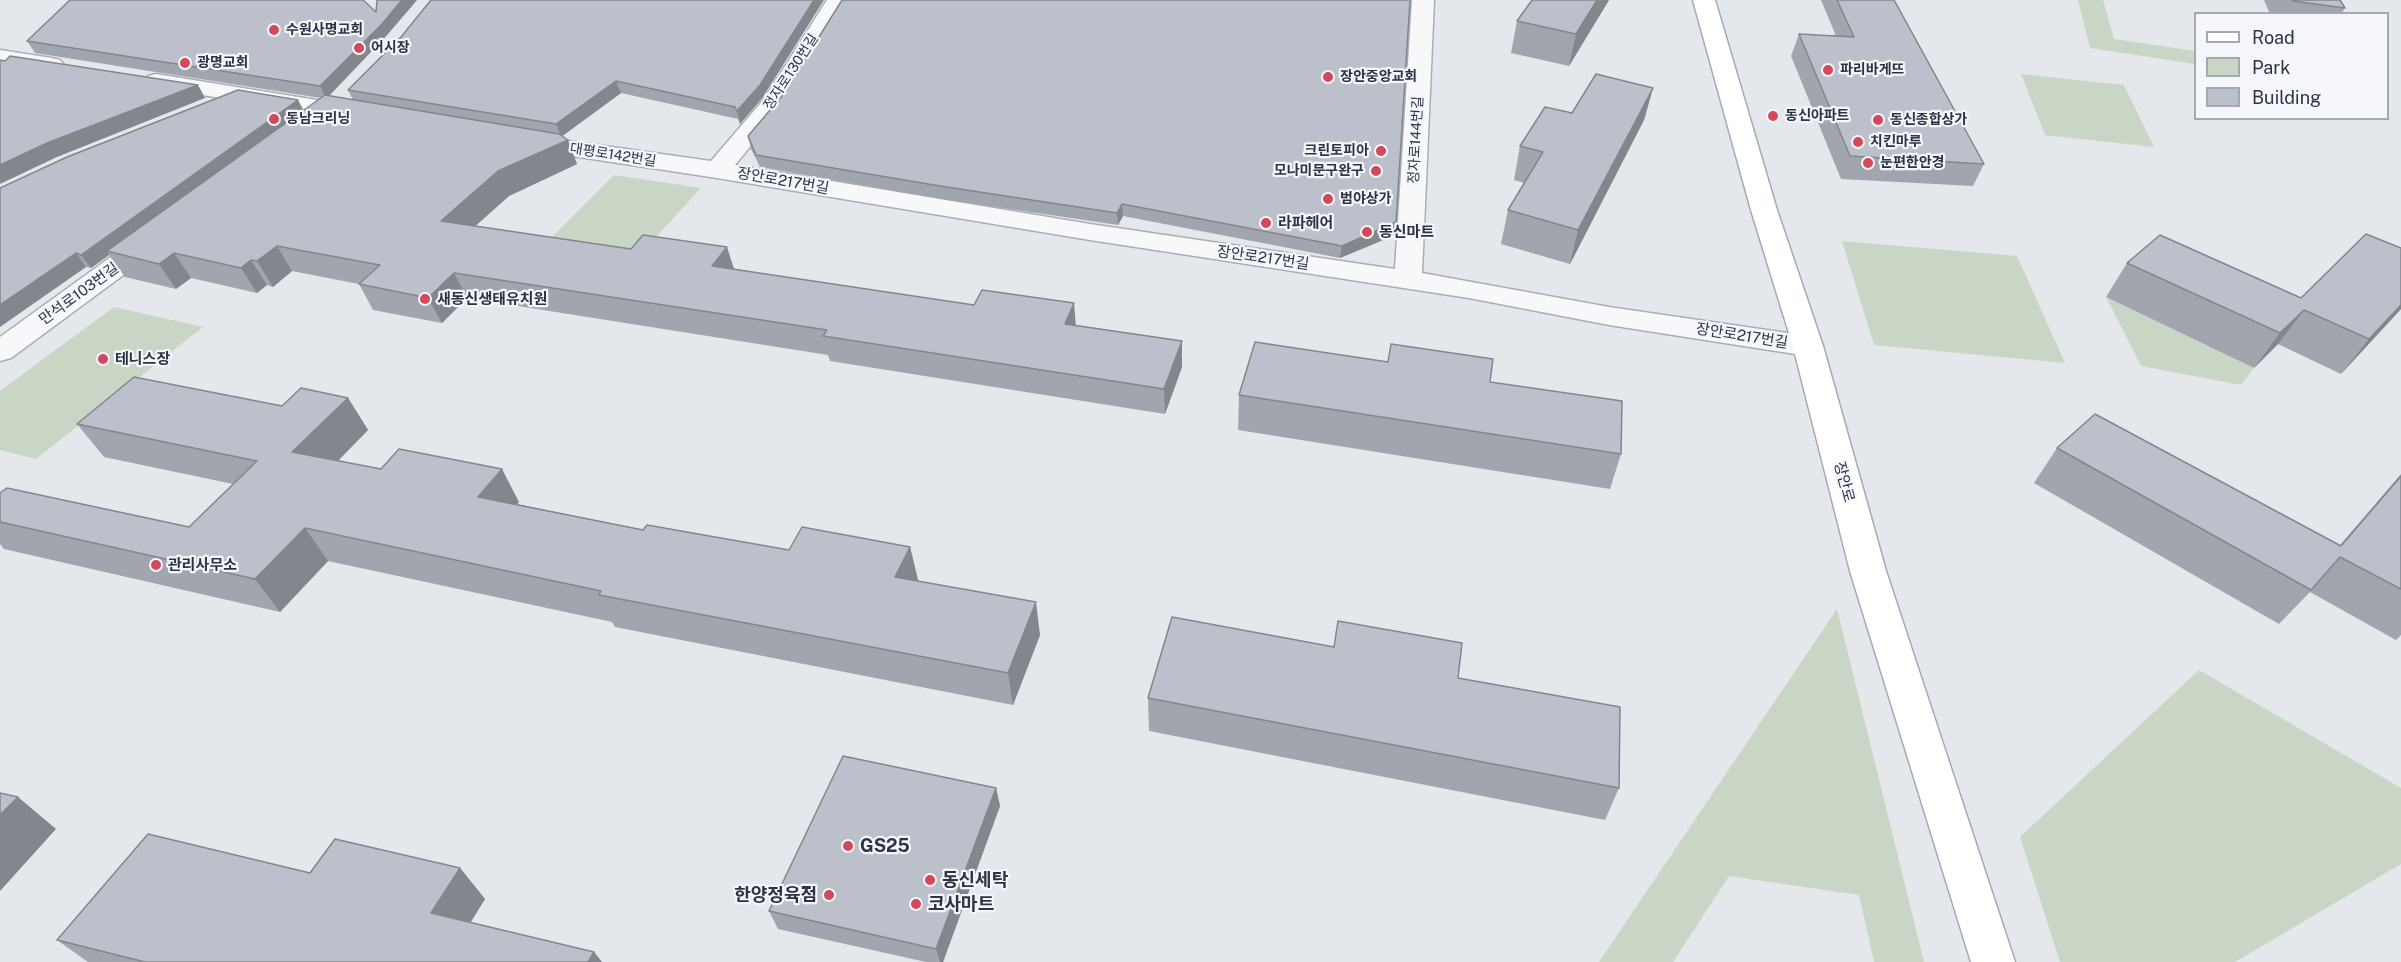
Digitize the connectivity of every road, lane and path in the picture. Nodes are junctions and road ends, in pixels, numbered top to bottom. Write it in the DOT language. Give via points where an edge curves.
graph roads {
  1 [pos="838,0"];
  2 [pos="1423,0"];
  3 [pos="1704,0"];
  4 [pos="0,57"];
  5 [pos="70,68"];
  6 [pos="128,77"];
  7 [pos="244,94"];
  8 [pos="340,101"];
  9 [pos="200,111"];
  10 [pos="379,117"];
  11 [pos="304,130"];
  12 [pos="509,139"];
  13 [pos="717,170"];
  14 [pos="177,222"];
  15 [pos="1408,279"];
  16 [pos="1808,346"];
  17 [pos="0,351"];
  18 [pos="1994,962"];
  1 -- 13 [label="street, 정자로130번길" via="775,102"];
  2 -- 15 [label="street, 정자로144번길"];
  3 -- 16 [label="main road, 장안로"];
  4 -- 5 [label="street"];
  6 -- 7 [label="street"];
  7 -- 8 [label="street"];
  7 -- 9 [label="street"];
  8 -- 10 [label="street"];
  8 -- 11 [label="street"];
  12 -- 13 [label="street, 대평로142번길"];
  13 -- 15 [label="street, 장안로217번길" via="942,209"];
  14 -- 17 [label="street, 만석로103번길"];
  15 -- 16 [label="street, 장안로217번길" via="1609,316"];
  16 -- 18 [label="main road, 장안로" via="1868,571"];
}
